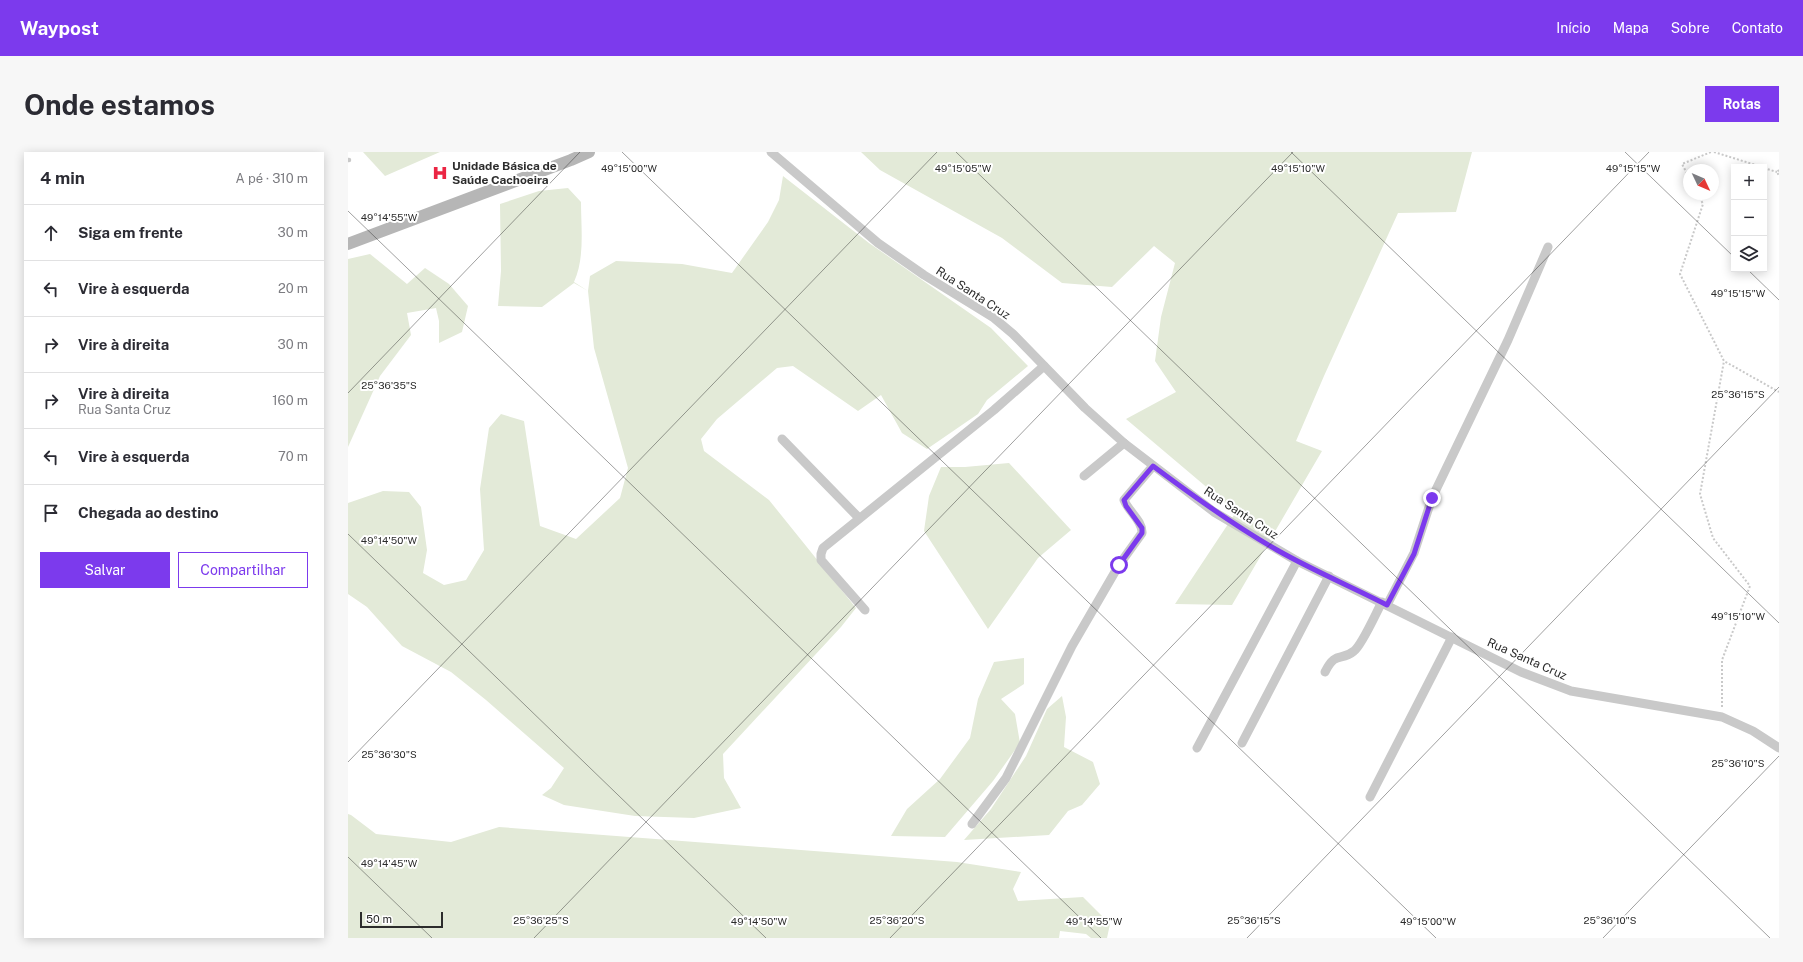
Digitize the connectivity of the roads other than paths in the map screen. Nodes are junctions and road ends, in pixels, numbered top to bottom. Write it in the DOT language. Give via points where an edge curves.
graph roads {
  1 [pos="589,152"];
  2 [pos="771,152"];
  3 [pos="348,244"];
  4 [pos="1548,246"];
  5 [pos="1044,366"];
  6 [pos="782,438"];
  7 [pos="1124,443"];
  8 [pos="1153,466"];
  9 [pos="1084,476"];
  10 [pos="859,518"];
  11 [pos="1297,561"];
  12 [pos="1328,576"];
  13 [pos="1384,603"];
  14 [pos="865,610"];
  15 [pos="1452,637"];
  16 [pos="1325,672"];
  17 [pos="1242,743"];
  18 [pos="1197,748"];
  19 [pos="1779,748"];
  20 [pos="1370,797"];
  21 [pos="972,824"];
  1 -- 3 [label="main road"];
  2 -- 5 [label="street, Rua Santa Cruz" via="878,243 994,318"];
  4 -- 13 [label="street" via="1508,340 1432,498 1409,563"];
  5 -- 7 [label="street, Rua Santa Cruz"];
  5 -- 10 [label="street" via="994,410"];
  6 -- 10 [label="street"];
  7 -- 8 [label="street, Rua Santa Cruz"];
  7 -- 9 [label="street"];
  8 -- 11 [label="street, Rua Santa Cruz" via="1214,512"];
  8 -- 21 [label="street" via="1124,500 1141,525 1142,533 1115,570 1072,646 1006,778"];
  10 -- 14 [label="street" via="828,543 821,554 822,560"];
  11 -- 12 [label="street, Rua Santa Cruz"];
  11 -- 18 [label="street"];
  12 -- 13 [label="street, Rua Santa Cruz"];
  12 -- 17 [label="street"];
  13 -- 15 [label="street, Rua Santa Cruz"];
  13 -- 16 [label="street" via="1357,649 1333,660"];
  15 -- 19 [label="street, Rua Santa Cruz" via="1521,672 1571,691 1722,717 1753,731"];
  15 -- 20 [label="street"];
}
